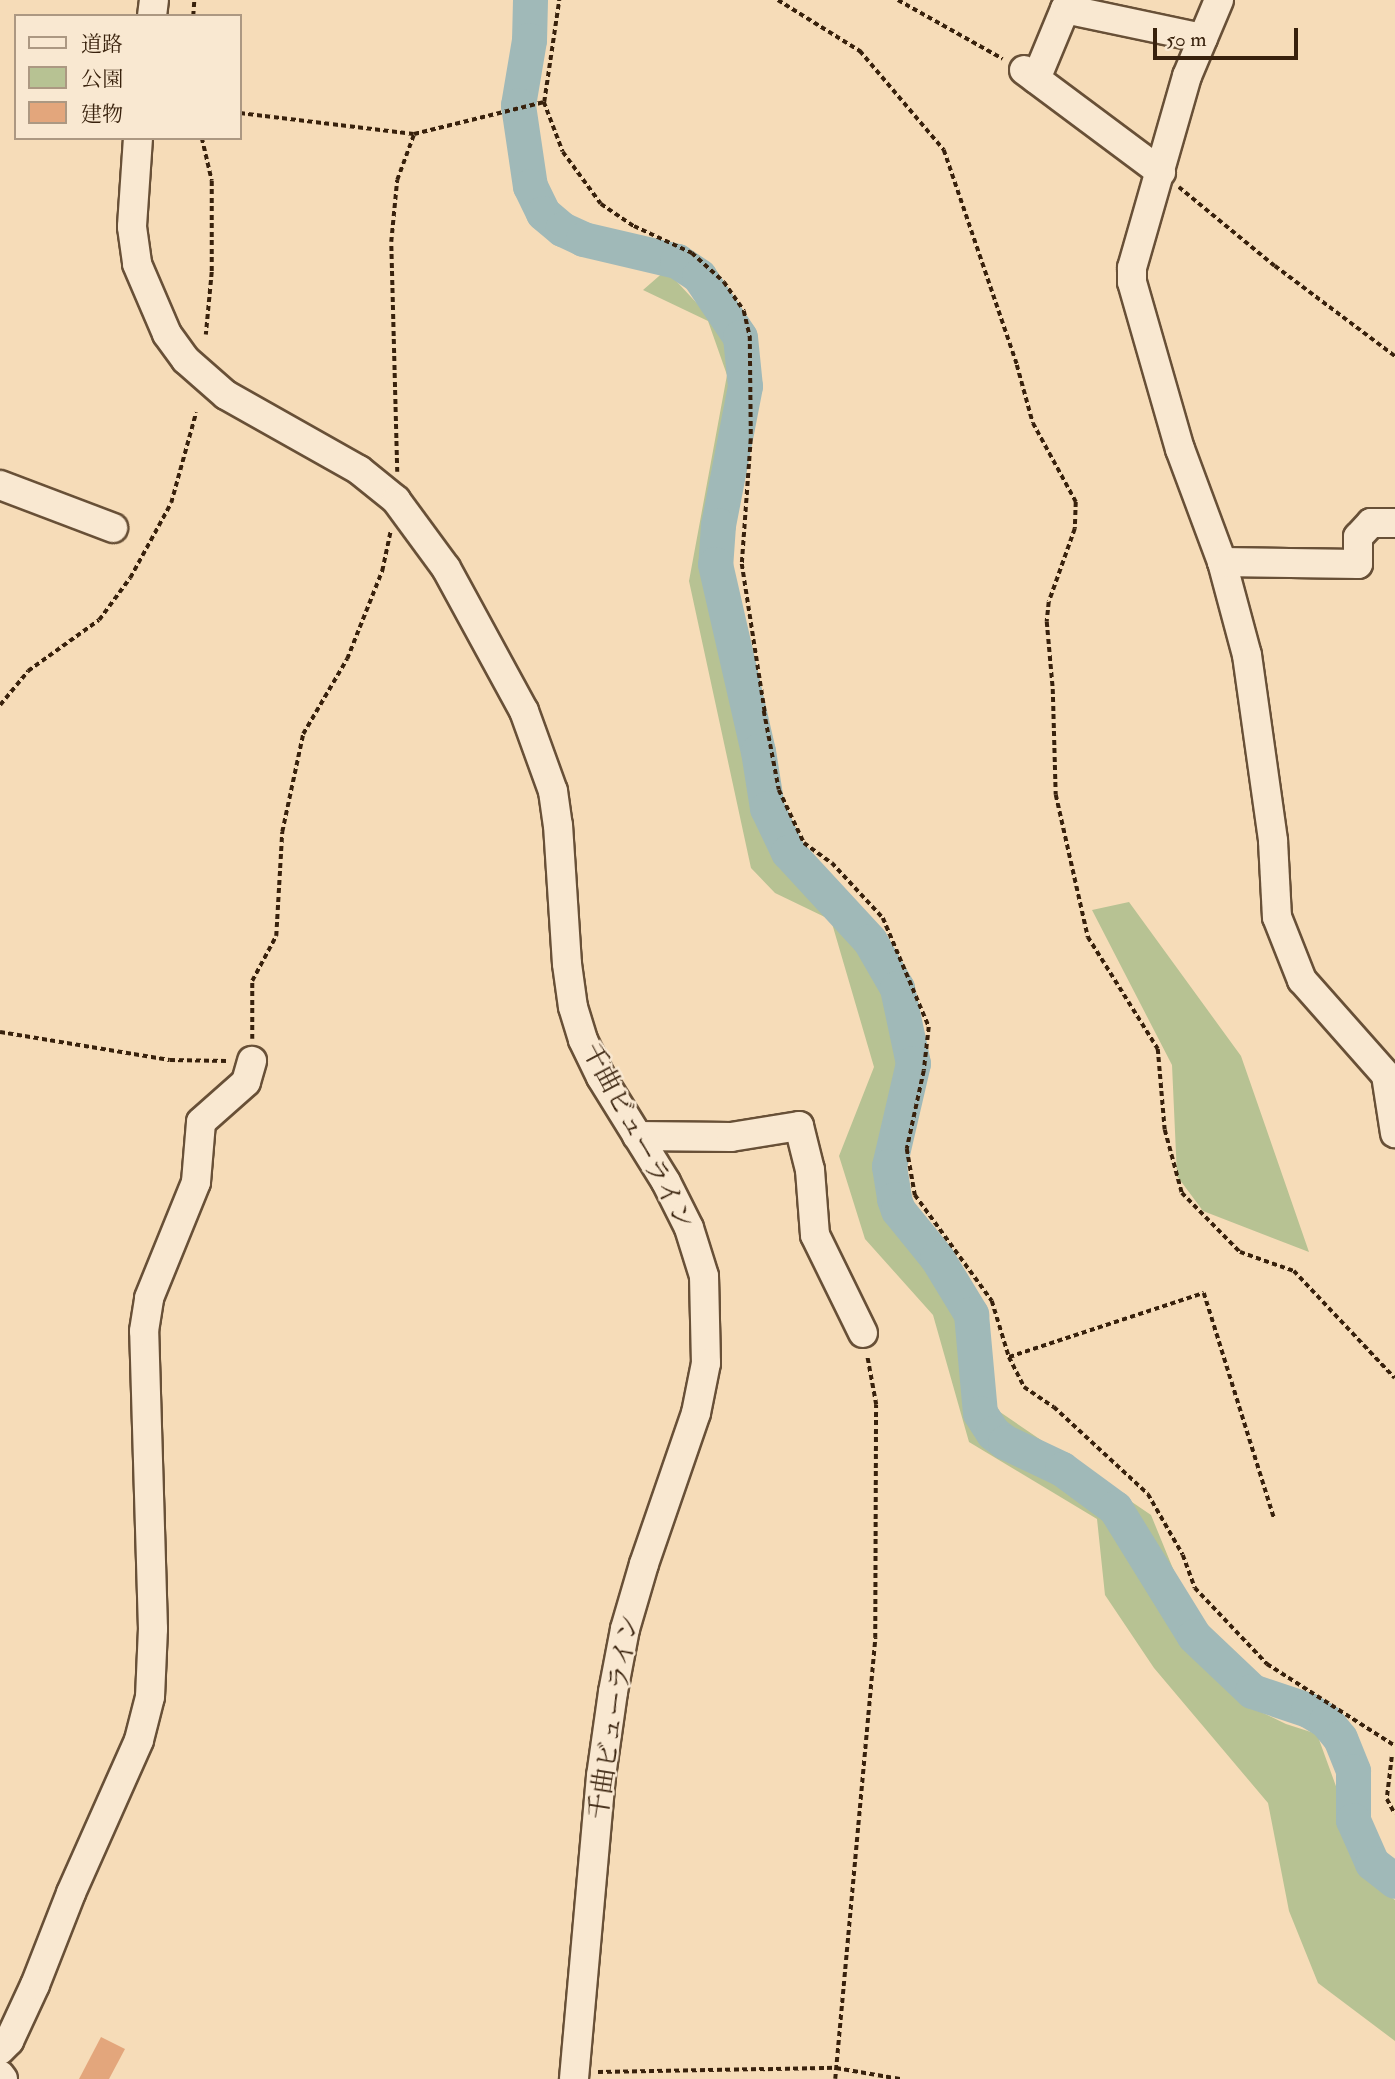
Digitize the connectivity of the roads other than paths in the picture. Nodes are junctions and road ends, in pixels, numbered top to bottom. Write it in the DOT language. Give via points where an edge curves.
graph roads {
  1 [pos="1219,0"];
  2 [pos="1203,38"];
  3 [pos="138,140"];
  4 [pos="1161,172"];
  5 [pos="0,485"];
  6 [pos="1395,523"];
  7 [pos="113,528"];
  8 [pos="1222,562"];
  9 [pos="252,1061"];
  10 [pos="1391,1074"];
  11 [pos="1395,1133"];
  12 [pos="637,1136"];
  13 [pos="863,1333"];
  14 [pos="0,2050"];
  15 [pos="575,2076"];
  1 -- 2 [label="street"];
  2 -- 4 [label="street" via="1187,76"];
  2 -- 4 [label="street" via="1065,9 1030,75"];
  3 -- 12 [label="street, 千曲ビューライン" via="132,227 137,264 167,334 186,360 226,395 359,470 396,500 446,568 524,711 553,791 573,1007 601,1077"];
  4 -- 8 [label="street" via="1132,268 1132,282 1180,449"];
  5 -- 7 [label="street"];
  6 -- 8 [label="street" via="1371,523 1358,537 1358,564"];
  8 -- 10 [label="street" via="1247,655 1273,841 1277,918 1302,980"];
  9 -- 14 [label="street" via="246,1082 201,1122 196,1182 149,1298 144,1332 153,1629 150,1697 139,1740 35,1985 9,2041"];
  10 -- 11 [label="street"];
  12 -- 13 [label="street" via="731,1137 799,1126 810,1170 815,1235"];
  12 -- 15 [label="street, 千曲ビューライン" via="689,1228 704,1276 706,1363 696,1413 625,1629 613,1692 601,1776"];
}
